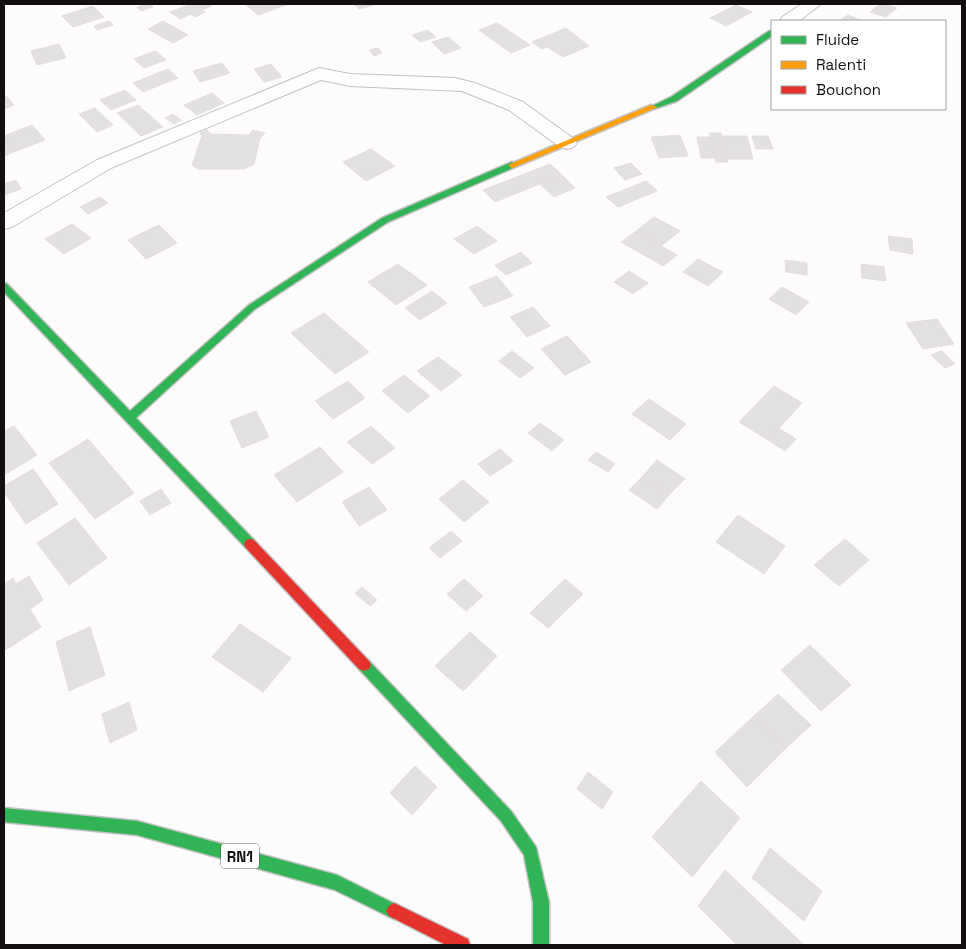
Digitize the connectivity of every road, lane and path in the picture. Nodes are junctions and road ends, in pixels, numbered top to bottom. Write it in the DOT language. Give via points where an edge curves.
graph roads {
  1 [pos="813,4"];
  2 [pos="789,20"];
  3 [pos="771,34"];
  4 [pos="567,143"];
  5 [pos="4,222"];
  6 [pos="4,286"];
  7 [pos="130,417"];
  8 [pos="4,816"];
  9 [pos="462,945"];
  10 [pos="542,945"];
  1 -- 2 [label="street"];
  3 -- 4 [label="main road" via="674,99"];
  4 -- 5 [label="street" via="516,106 455,84 350,80 319,74 104,164"];
  4 -- 7 [label="main road" via="385,220 252,307"];
  6 -- 7 [label="main road"];
  7 -- 10 [label="main road" via="506,816 531,852 541,902"];
  8 -- 9 [label="main road, RN1" via="137,828 337,883"];
}
